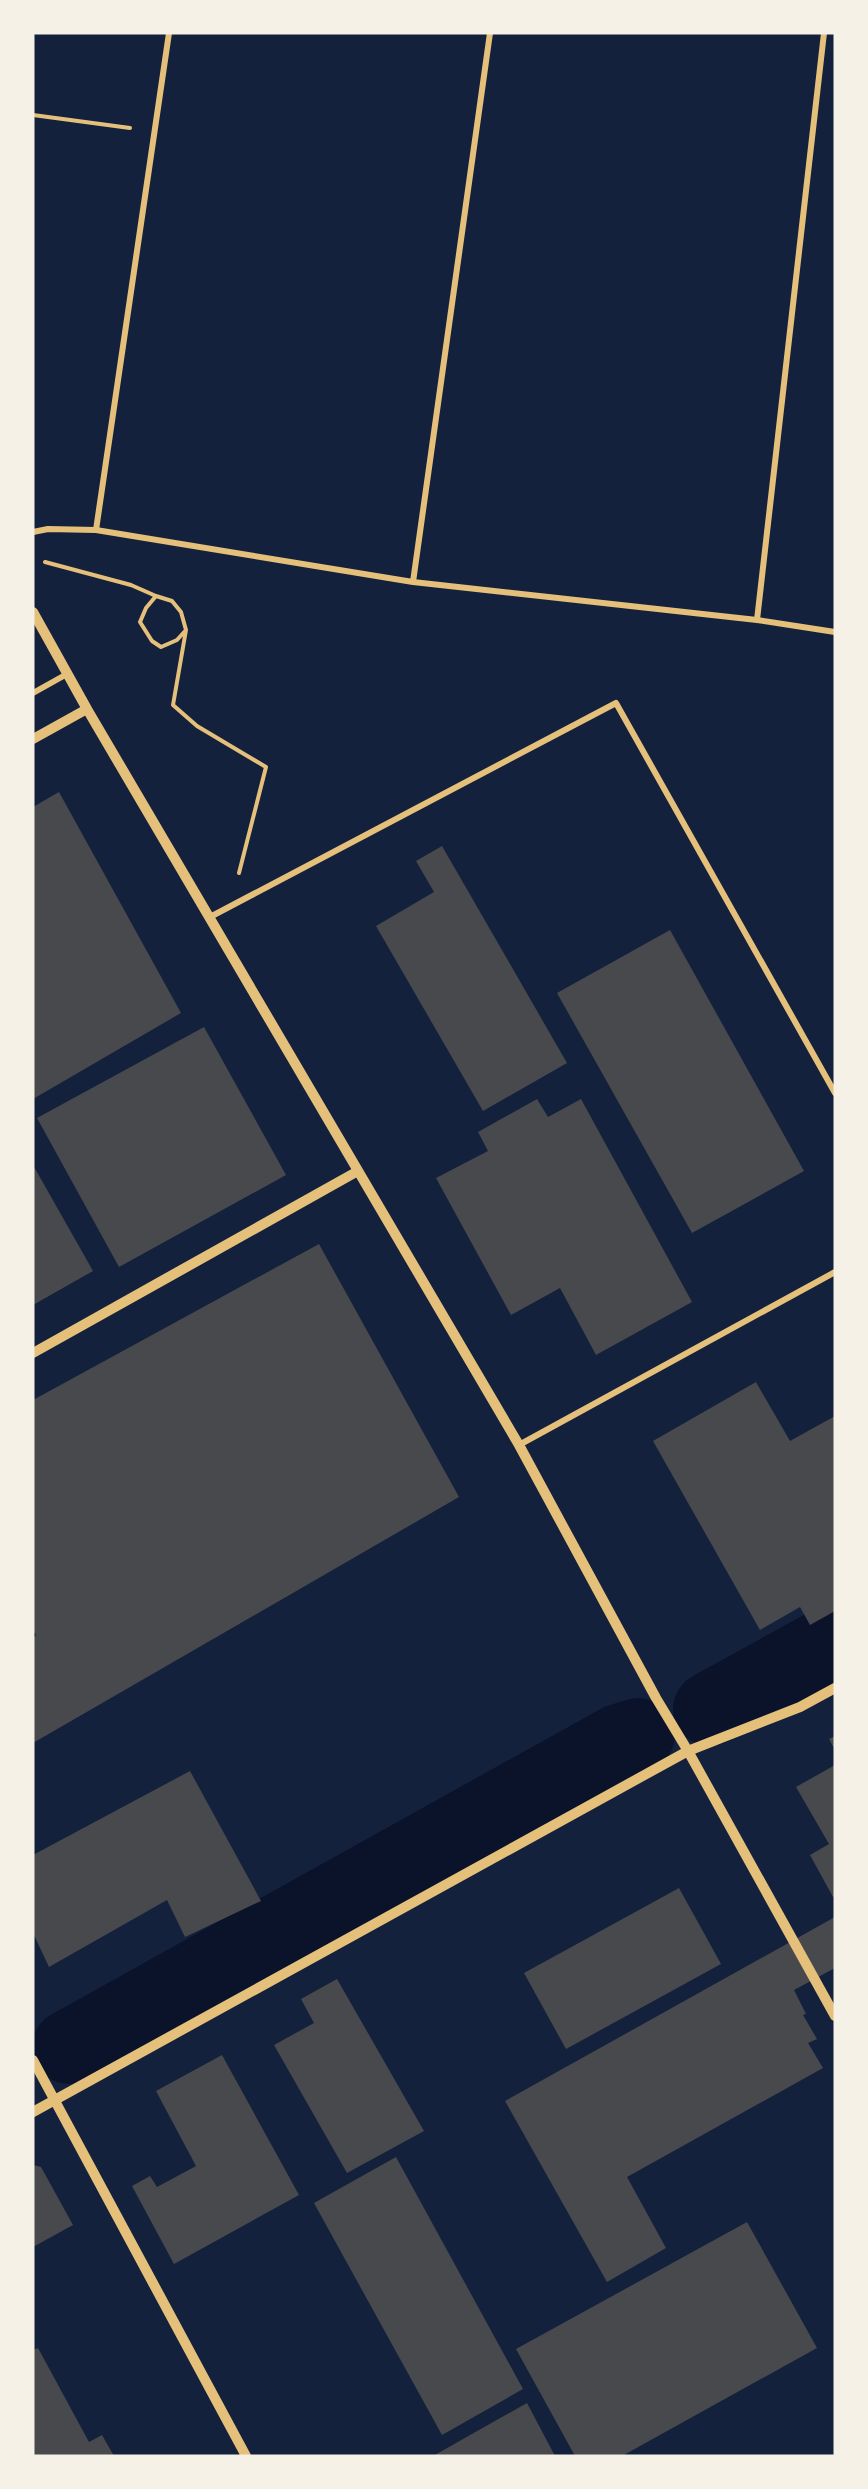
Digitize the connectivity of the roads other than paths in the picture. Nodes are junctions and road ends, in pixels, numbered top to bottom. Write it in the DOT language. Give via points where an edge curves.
graph roads {
  1 [pos="169,33"];
  2 [pos="490,33"];
  3 [pos="824,33"];
  4 [pos="96,530"];
  5 [pos="33,532"];
  6 [pos="413,582"];
  7 [pos="33,612"];
  8 [pos="757,620"];
  9 [pos="835,632"];
  10 [pos="68,674"];
  11 [pos="33,693"];
  12 [pos="87,709"];
  13 [pos="33,739"];
  14 [pos="210,917"];
  15 [pos="835,1093"];
  16 [pos="358,1171"];
  17 [pos="835,1272"];
  18 [pos="33,1353"];
  19 [pos="519,1445"];
  20 [pos="835,1688"];
  21 [pos="688,1751"];
  22 [pos="835,2016"];
  23 [pos="33,2060"];
  24 [pos="56,2099"];
  25 [pos="33,2112"];
  26 [pos="246,2456"];
  1 -- 4 [label="street"];
  2 -- 6 [label="street"];
  3 -- 8 [label="street"];
  4 -- 5 [label="street"];
  4 -- 6 [label="street"];
  6 -- 8 [label="street"];
  7 -- 10 [label="street"];
  8 -- 9 [label="street"];
  10 -- 11 [label="street"];
  10 -- 12 [label="street"];
  12 -- 13 [label="street"];
  12 -- 14 [label="street"];
  14 -- 15 [label="street" via="616,703"];
  14 -- 16 [label="street"];
  16 -- 18 [label="street"];
  16 -- 19 [label="street"];
  17 -- 19 [label="street"];
  19 -- 21 [label="street"];
  20 -- 21 [label="street" via="800,1707"];
  21 -- 22 [label="street"];
  21 -- 24 [label="street"];
  23 -- 24 [label="street"];
  24 -- 25 [label="street"];
  24 -- 26 [label="street"];
}
